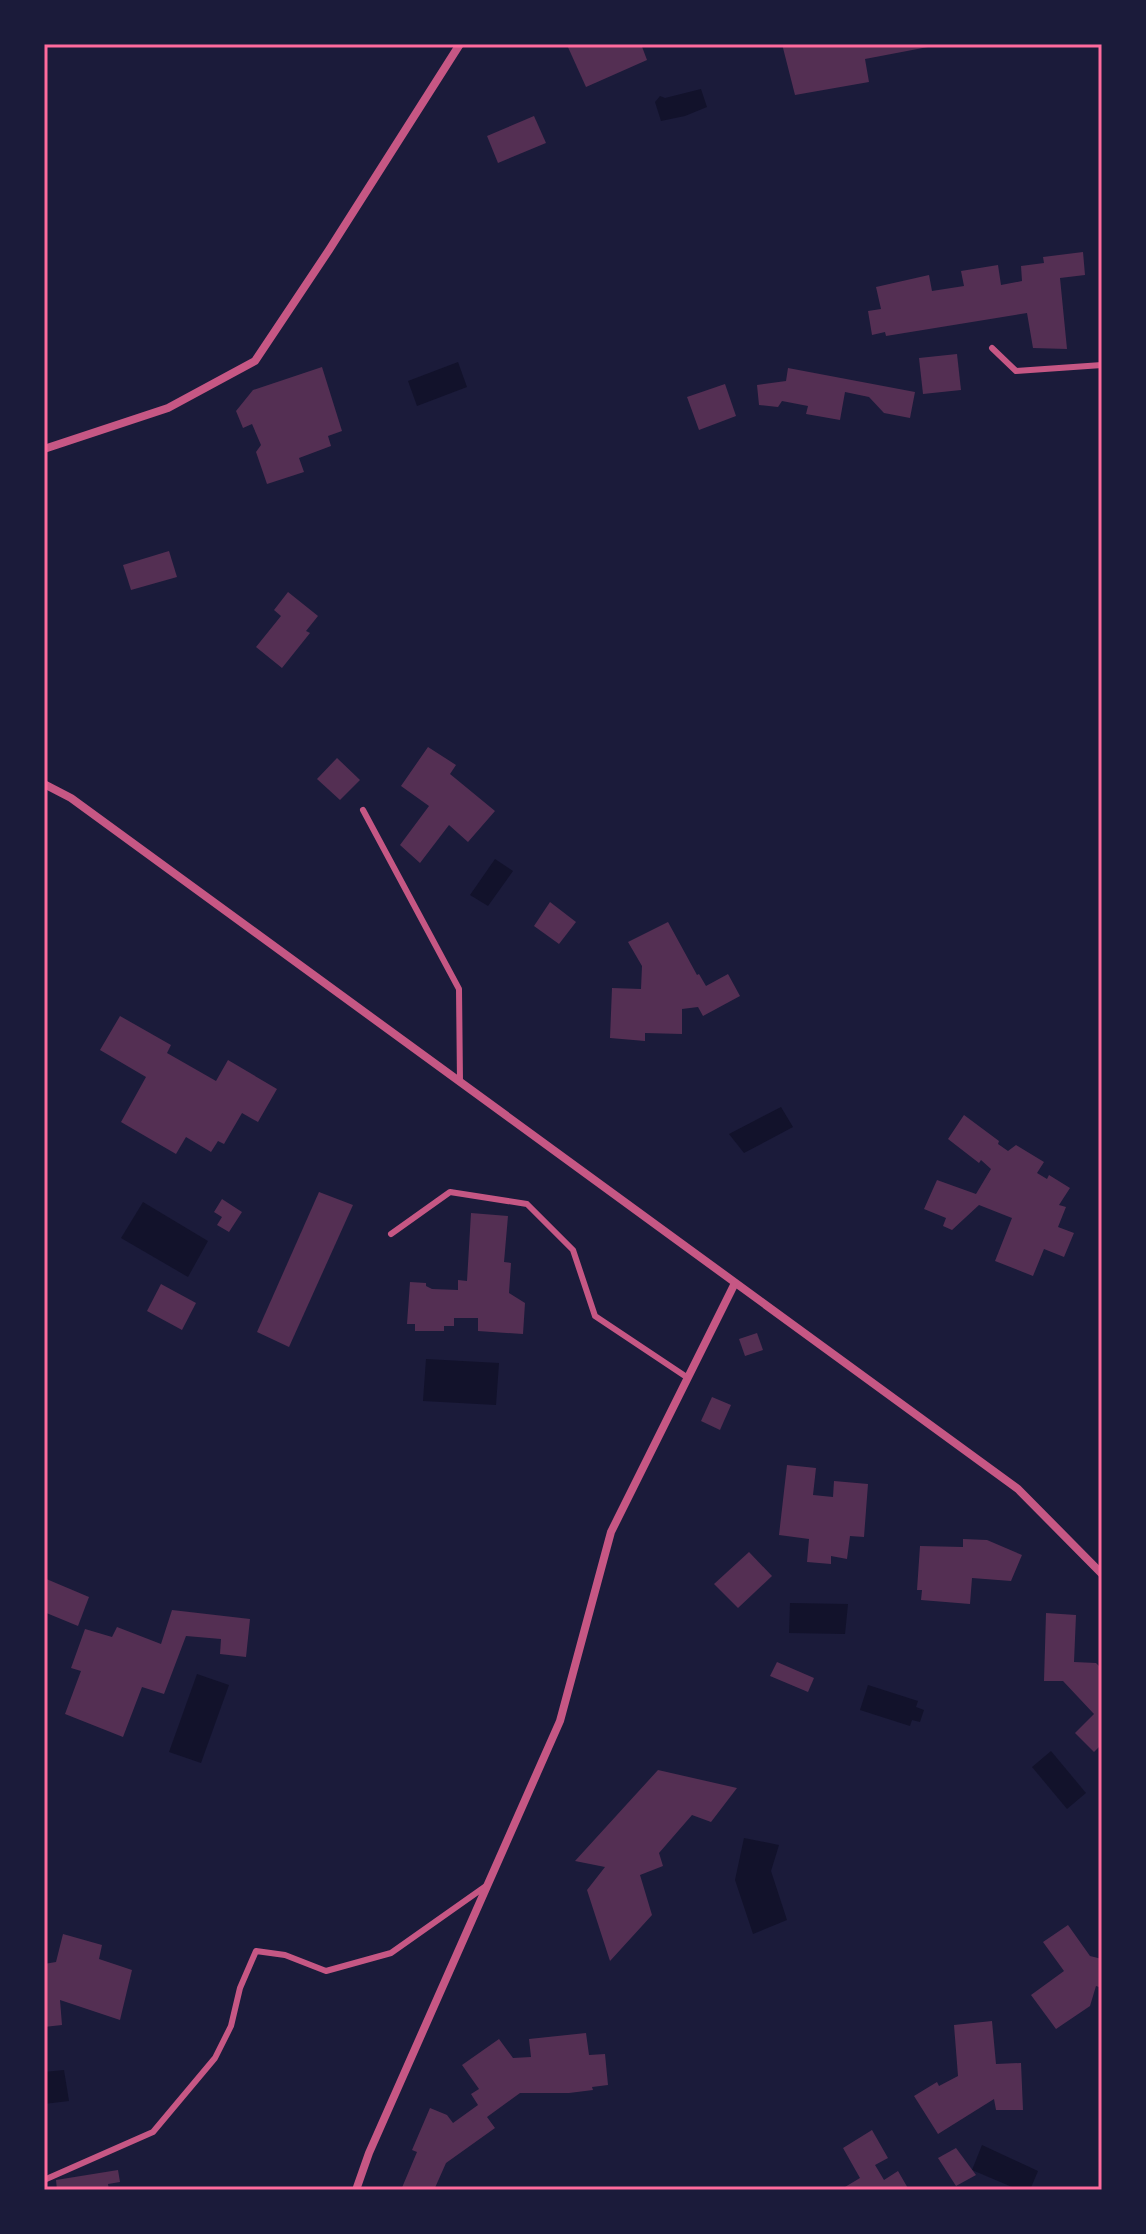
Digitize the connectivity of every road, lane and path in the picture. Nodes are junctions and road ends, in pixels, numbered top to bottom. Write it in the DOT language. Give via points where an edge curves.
graph roads {
  1 [pos="460,44"];
  2 [pos="992,348"];
  3 [pos="1102,365"];
  4 [pos="44,449"];
  5 [pos="44,784"];
  6 [pos="363,810"];
  7 [pos="460,1082"];
  8 [pos="391,1234"];
  9 [pos="735,1283"];
  10 [pos="688,1378"];
  11 [pos="1102,1574"];
  12 [pos="487,1885"];
  13 [pos="44,2180"];
  14 [pos="356,2190"];
  1 -- 4 [label="street" via="255,361 168,408"];
  2 -- 3 [label="lane" via="1016,371"];
  5 -- 7 [label="street" via="71,798"];
  6 -- 7 [label="lane" via="459,989"];
  7 -- 9 [label="street"];
  8 -- 10 [label="lane" via="450,1192 527,1204 573,1250 595,1316"];
  9 -- 10 [label="street"];
  9 -- 11 [label="street" via="1018,1489"];
  10 -- 12 [label="street" via="611,1532 560,1721"];
  12 -- 13 [label="lane" via="391,1953 326,1971 285,1955 256,1951 215,2058 153,2132"];
  12 -- 14 [label="street"];
}
